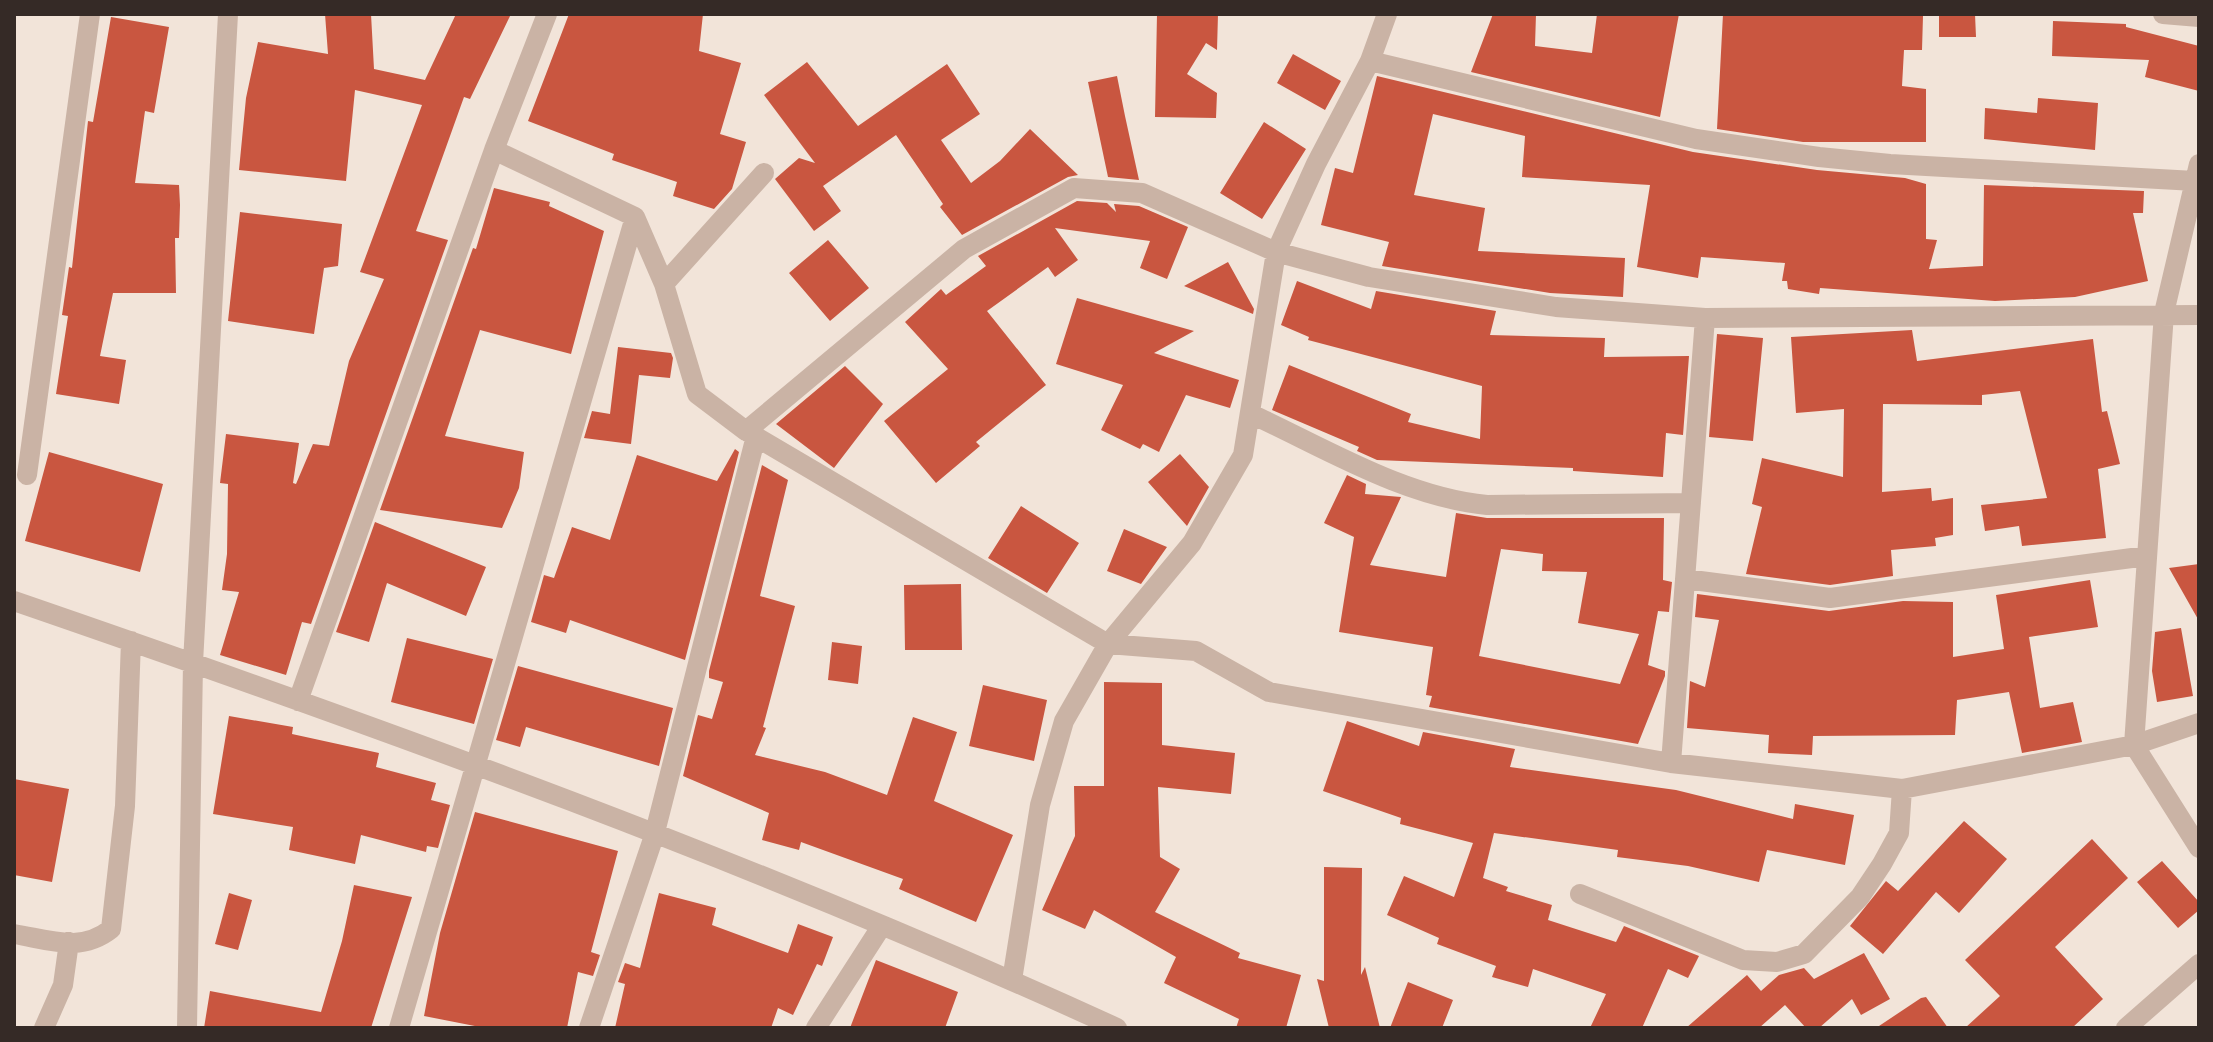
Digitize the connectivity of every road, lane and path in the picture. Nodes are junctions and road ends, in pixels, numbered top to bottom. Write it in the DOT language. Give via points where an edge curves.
graph roads {
  1 [pos="90,14"];
  2 [pos="228,14"];
  3 [pos="547,14"];
  4 [pos="1387,14"];
  5 [pos="2163,14"];
  6 [pos="2199,17"];
  7 [pos="1370,61"];
  8 [pos="494,150"];
  9 [pos="2197,172"];
  10 [pos="764,173"];
  11 [pos="635,217"];
  12 [pos="1276,252"];
  13 [pos="664,284"];
  14 [pos="2164,313"];
  15 [pos="2199,315"];
  16 [pos="1705,318"];
  17 [pos="1251,414"];
  18 [pos="751,433"];
  19 [pos="27,475"];
  20 [pos="1691,503"];
  21 [pos="2147,556"];
  22 [pos="1685,579"];
  23 [pos="14,601"];
  24 [pos="131,641"];
  25 [pos="1108,644"];
  26 [pos="193,663"];
  27 [pos="298,701"];
  28 [pos="2199,723"];
  29 [pos="2134,745"];
  30 [pos="1671,763"];
  31 [pos="475,766"];
  32 [pos="1902,789"];
  33 [pos="654,836"];
  34 [pos="2199,848"];
  35 [pos="1580,894"];
  36 [pos="881,927"];
  37 [pos="14,934"];
  38 [pos="69,942"];
  39 [pos="2199,964"];
  40 [pos="1012,980"];
  41 [pos="44,1028"];
  42 [pos="187,1028"];
  43 [pos="399,1028"];
  44 [pos="589,1028"];
  45 [pos="816,1028"];
  46 [pos="1117,1028"];
  47 [pos="2126,1028"];
  1 -- 19 [label="street"];
  2 -- 26 [label="street"];
  3 -- 8 [label="street"];
  4 -- 7 [label="street"];
  5 -- 6 [label="street"];
  7 -- 9 [label="street" via="1696,139 1804,155 1890,164"];
  7 -- 12 [label="street"];
  8 -- 11 [label="street"];
  8 -- 27 [label="street"];
  9 -- 14 [label="street"];
  10 -- 13 [label="street"];
  11 -- 13 [label="street"];
  11 -- 31 [label="street"];
  12 -- 16 [label="street" via="1369,277 1556,307"];
  12 -- 17 [label="street"];
  12 -- 18 [label="street" via="1142,193 1074,188 964,249"];
  13 -- 18 [label="street" via="697,394"];
  14 -- 15 [label="street"];
  14 -- 16 [label="street"];
  14 -- 21 [label="street"];
  16 -- 20 [label="street"];
  17 -- 20 [label="street" via="1453,502"];
  17 -- 25 [label="street" via="1243,455 1192,543"];
  18 -- 25 [label="street"];
  18 -- 33 [label="street"];
  20 -- 22 [label="street"];
  21 -- 22 [label="street" via="1830,598"];
  21 -- 29 [label="street"];
  22 -- 30 [label="street"];
  23 -- 24 [label="street"];
  24 -- 26 [label="street"];
  24 -- 38 [label="street" via="125,806 111,929 83,945"];
  25 -- 30 [label="street" via="1196,651 1269,692"];
  25 -- 40 [label="street" via="1064,721 1040,805"];
  26 -- 27 [label="street"];
  26 -- 42 [label="street"];
  27 -- 31 [label="street"];
  28 -- 29 [label="street"];
  29 -- 32 [label="street"];
  29 -- 34 [label="street"];
  30 -- 32 [label="street"];
  31 -- 33 [label="street"];
  31 -- 43 [label="street"];
  32 -- 35 [label="street" via="1899,833 1882,864 1860,897 1804,954 1777,962 1743,960"];
  33 -- 36 [label="street"];
  33 -- 44 [label="street"];
  36 -- 40 [label="street"];
  36 -- 45 [label="street"];
  37 -- 38 [label="street"];
  38 -- 41 [label="street" via="63,985"];
  39 -- 47 [label="street"];
  40 -- 46 [label="street"];
}
